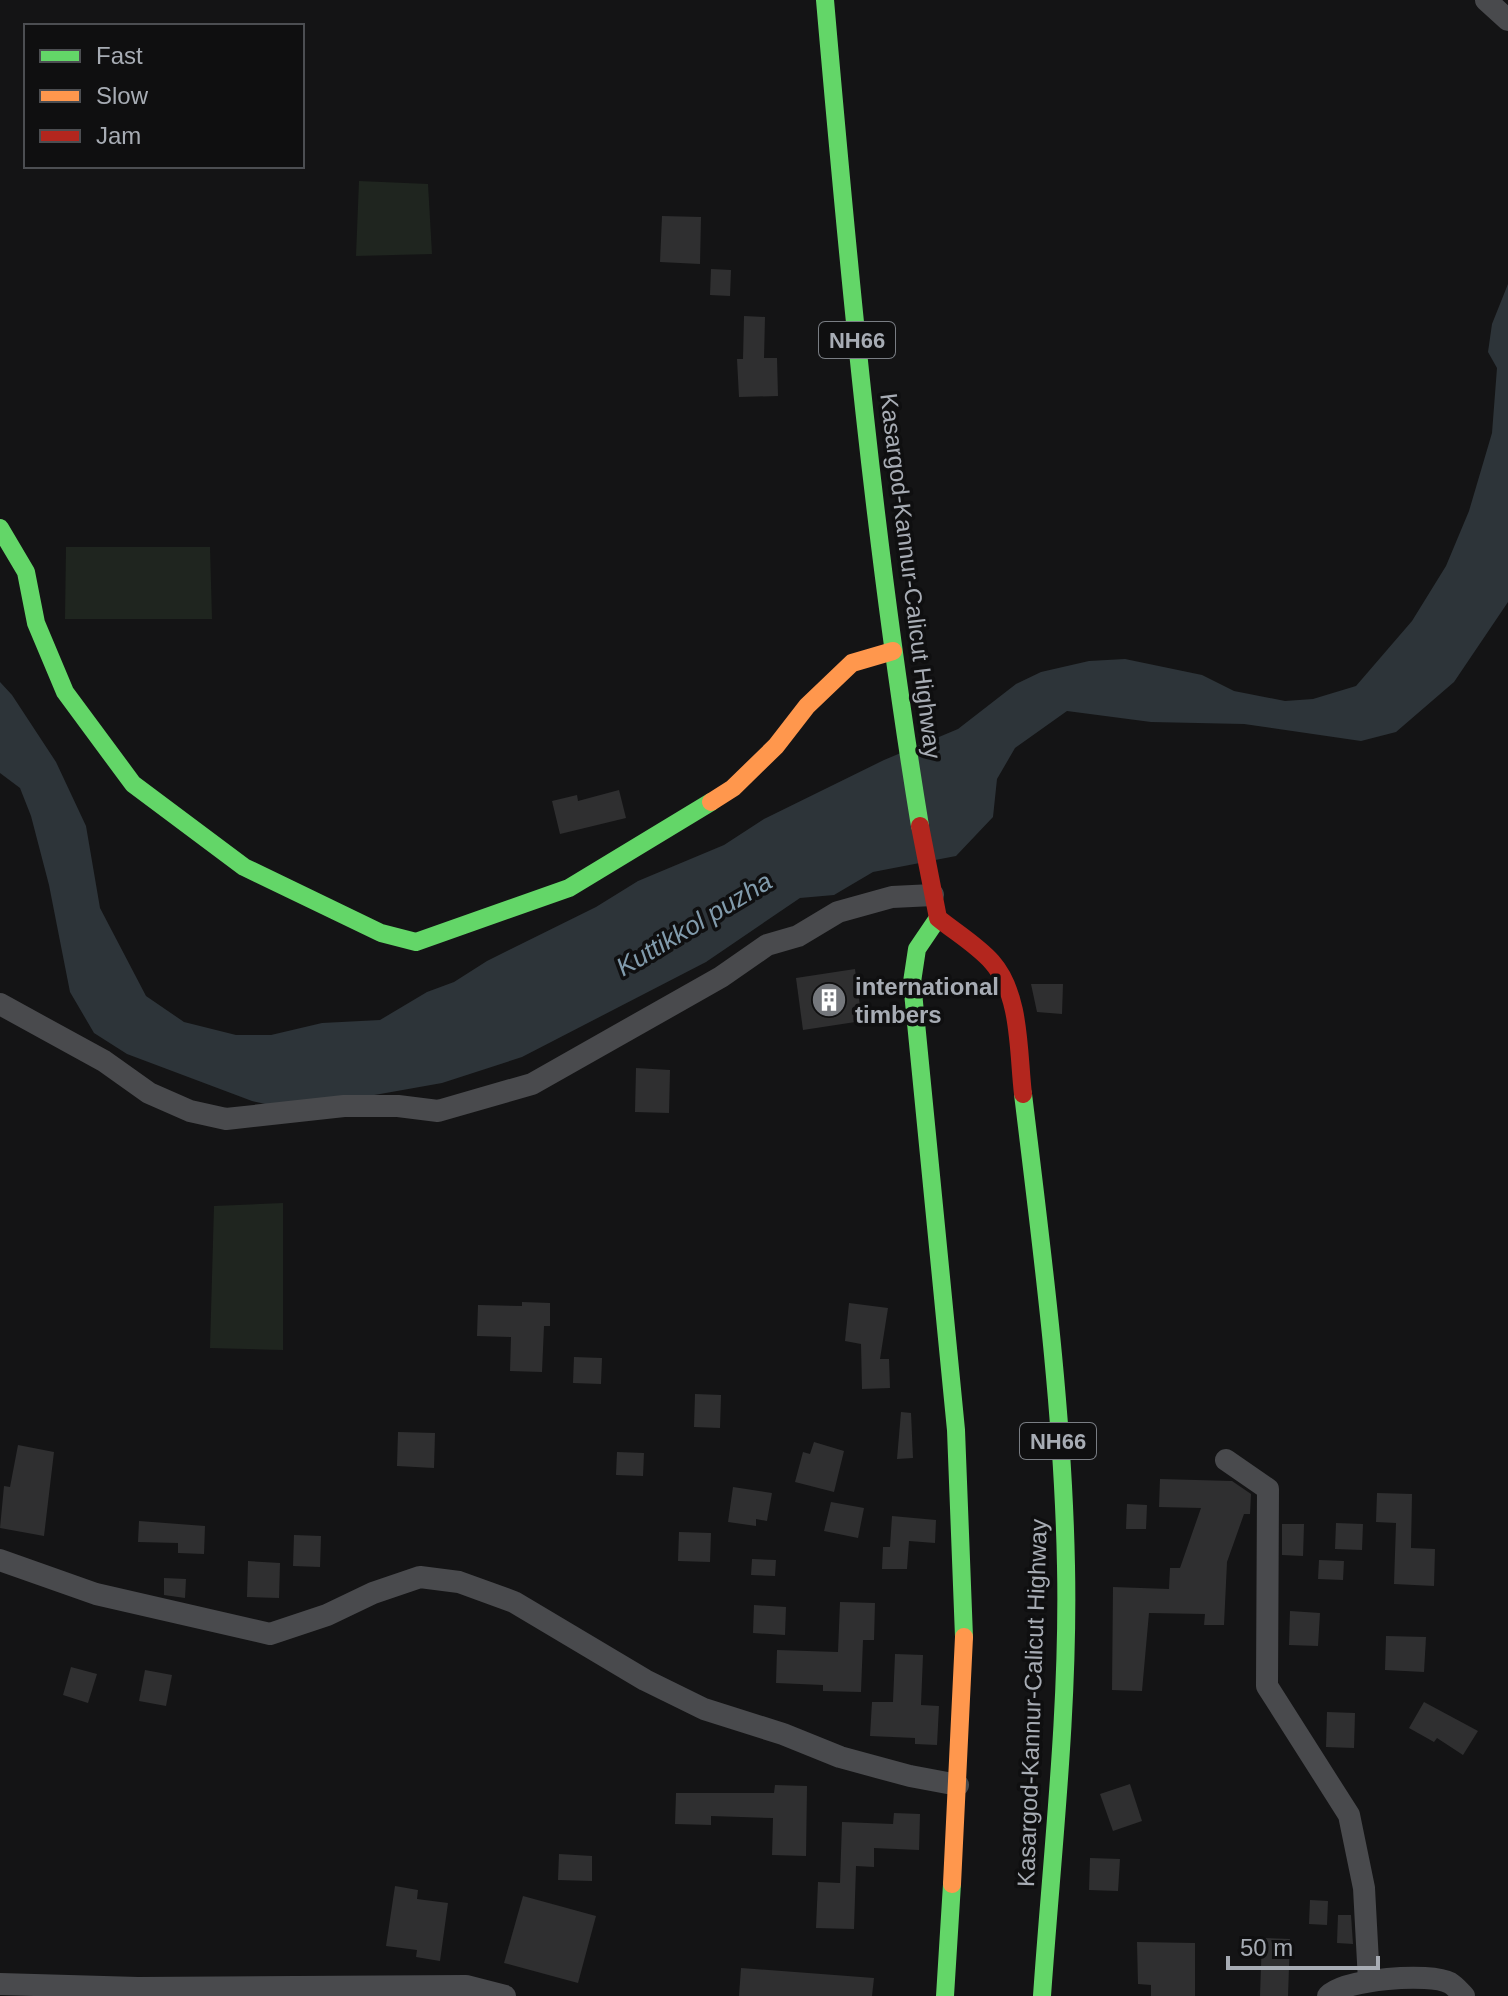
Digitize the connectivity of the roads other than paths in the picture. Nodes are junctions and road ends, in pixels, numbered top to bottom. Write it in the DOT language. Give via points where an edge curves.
graph roads {
  1 [pos="825,0"];
  2 [pos="1486,0"];
  3 [pos="1508,20"];
  4 [pos="0,528"];
  5 [pos="893,651"];
  6 [pos="930,886"];
  7 [pos="938,918"];
  8 [pos="0,1004"];
  9 [pos="1226,1460"];
  10 [pos="0,1560"];
  11 [pos="958,1785"];
  12 [pos="1369,1981"];
  13 [pos="0,1984"];
  14 [pos="139,1992"];
  15 [pos="505,1996"];
  16 [pos="945,1996"];
  17 [pos="1042,1996"];
  18 [pos="1328,1996"];
  19 [pos="1464,1996"];
  1 -- 5 [label="main road, Kasargod-Kannur-Calicut Highway / NH66" via="850,283"];
  2 -- 3 [label="street"];
  4 -- 5 [label="main road" via="26,572 36,623 65,692 133,784 244,867 381,933 416,942 569,888 674,825 733,788 852,663"];
  5 -- 6 [label="main road, Kasargod-Kannur-Calicut Highway / NH66"];
  6 -- 7 [label="main road, Kasargod-Kannur-Calicut Highway / NH66"];
  6 -- 8 [label="street" via="838,912 798,936 767,945 721,977 532,1084 438,1111 344,1106 226,1119 202,1114 149,1093 104,1061"];
  7 -- 11 [label="main road" via="917,949 912,982 962,1495 966,1622"];
  7 -- 17 [label="main road, Kasargod-Kannur-Calicut Highway / NH66" via="990,959 1003,976 1013,1006 1038,1219 1064,1537 1060,1721"];
  9 -- 12 [label="street" via="1268,1489 1267,1686 1349,1815 1364,1888"];
  10 -- 11 [label="street" via="96,1594 270,1634 420,1577 459,1582 514,1602 704,1709 840,1757"];
  11 -- 16 [label="main road"];
  12 -- 18 [label="street"];
  12 -- 19 [label="street" via="1449,1982"];
  13 -- 14 [label="street"];
  14 -- 15 [label="street" via="466,1986"];
}
